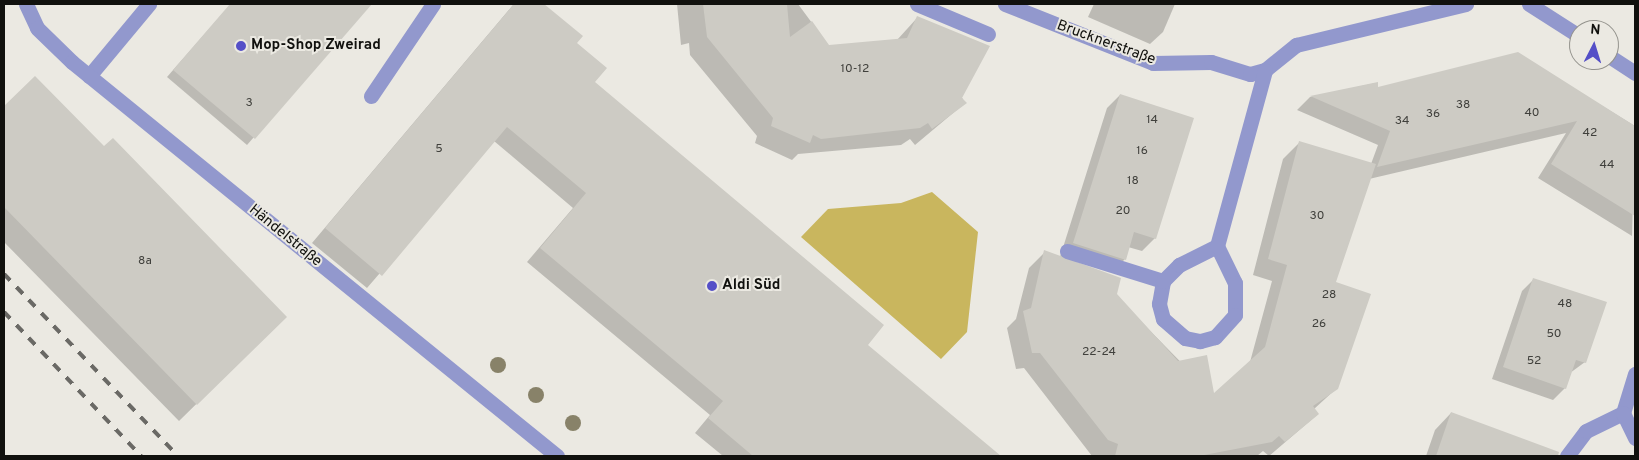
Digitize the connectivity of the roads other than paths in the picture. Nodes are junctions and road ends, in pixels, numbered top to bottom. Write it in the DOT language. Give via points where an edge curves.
graph roads {
  1 [pos="26,4"];
  2 [pos="149,4"];
  3 [pos="433,4"];
  4 [pos="917,4"];
  5 [pos="1005,4"];
  6 [pos="1466,4"];
  7 [pos="1529,4"];
  8 [pos="1039,10"];
  9 [pos="1569,30"];
  10 [pos="988,34"];
  11 [pos="1619,63"];
  12 [pos="1265,70"];
  13 [pos="1635,73"];
  14 [pos="89,76"];
  15 [pos="371,96"];
  16 [pos="1217,246"];
  17 [pos="1067,251"];
  18 [pos="1163,281"];
  19 [pos="1635,374"];
  20 [pos="1623,413"];
  21 [pos="1635,438"];
  22 [pos="557,456"];
  23 [pos="1567,456"];
  1 -- 14 [label="street, Händelstraße" via="37,28"];
  2 -- 14 [label="street"];
  3 -- 15 [label="street"];
  4 -- 10 [label="street"];
  5 -- 8 [label="street, Brucknerstraße"];
  6 -- 12 [label="street" via="1296,45"];
  7 -- 9 [label="street"];
  8 -- 12 [label="street, Brucknerstraße" via="1153,64 1211,62 1250,74"];
  11 -- 13 [label="street"];
  12 -- 16 [label="street"];
  14 -- 22 [label="street, Händelstraße"];
  16 -- 18 [label="street" via="1179,265"];
  16 -- 18 [label="street" via="1235,284 1237,300 1227,328 1214,337 1200,341 1172,331 1159,304"];
  17 -- 18 [label="street"];
  19 -- 20 [label="street"];
  20 -- 21 [label="street"];
  20 -- 23 [label="street" via="1586,431"];
}
